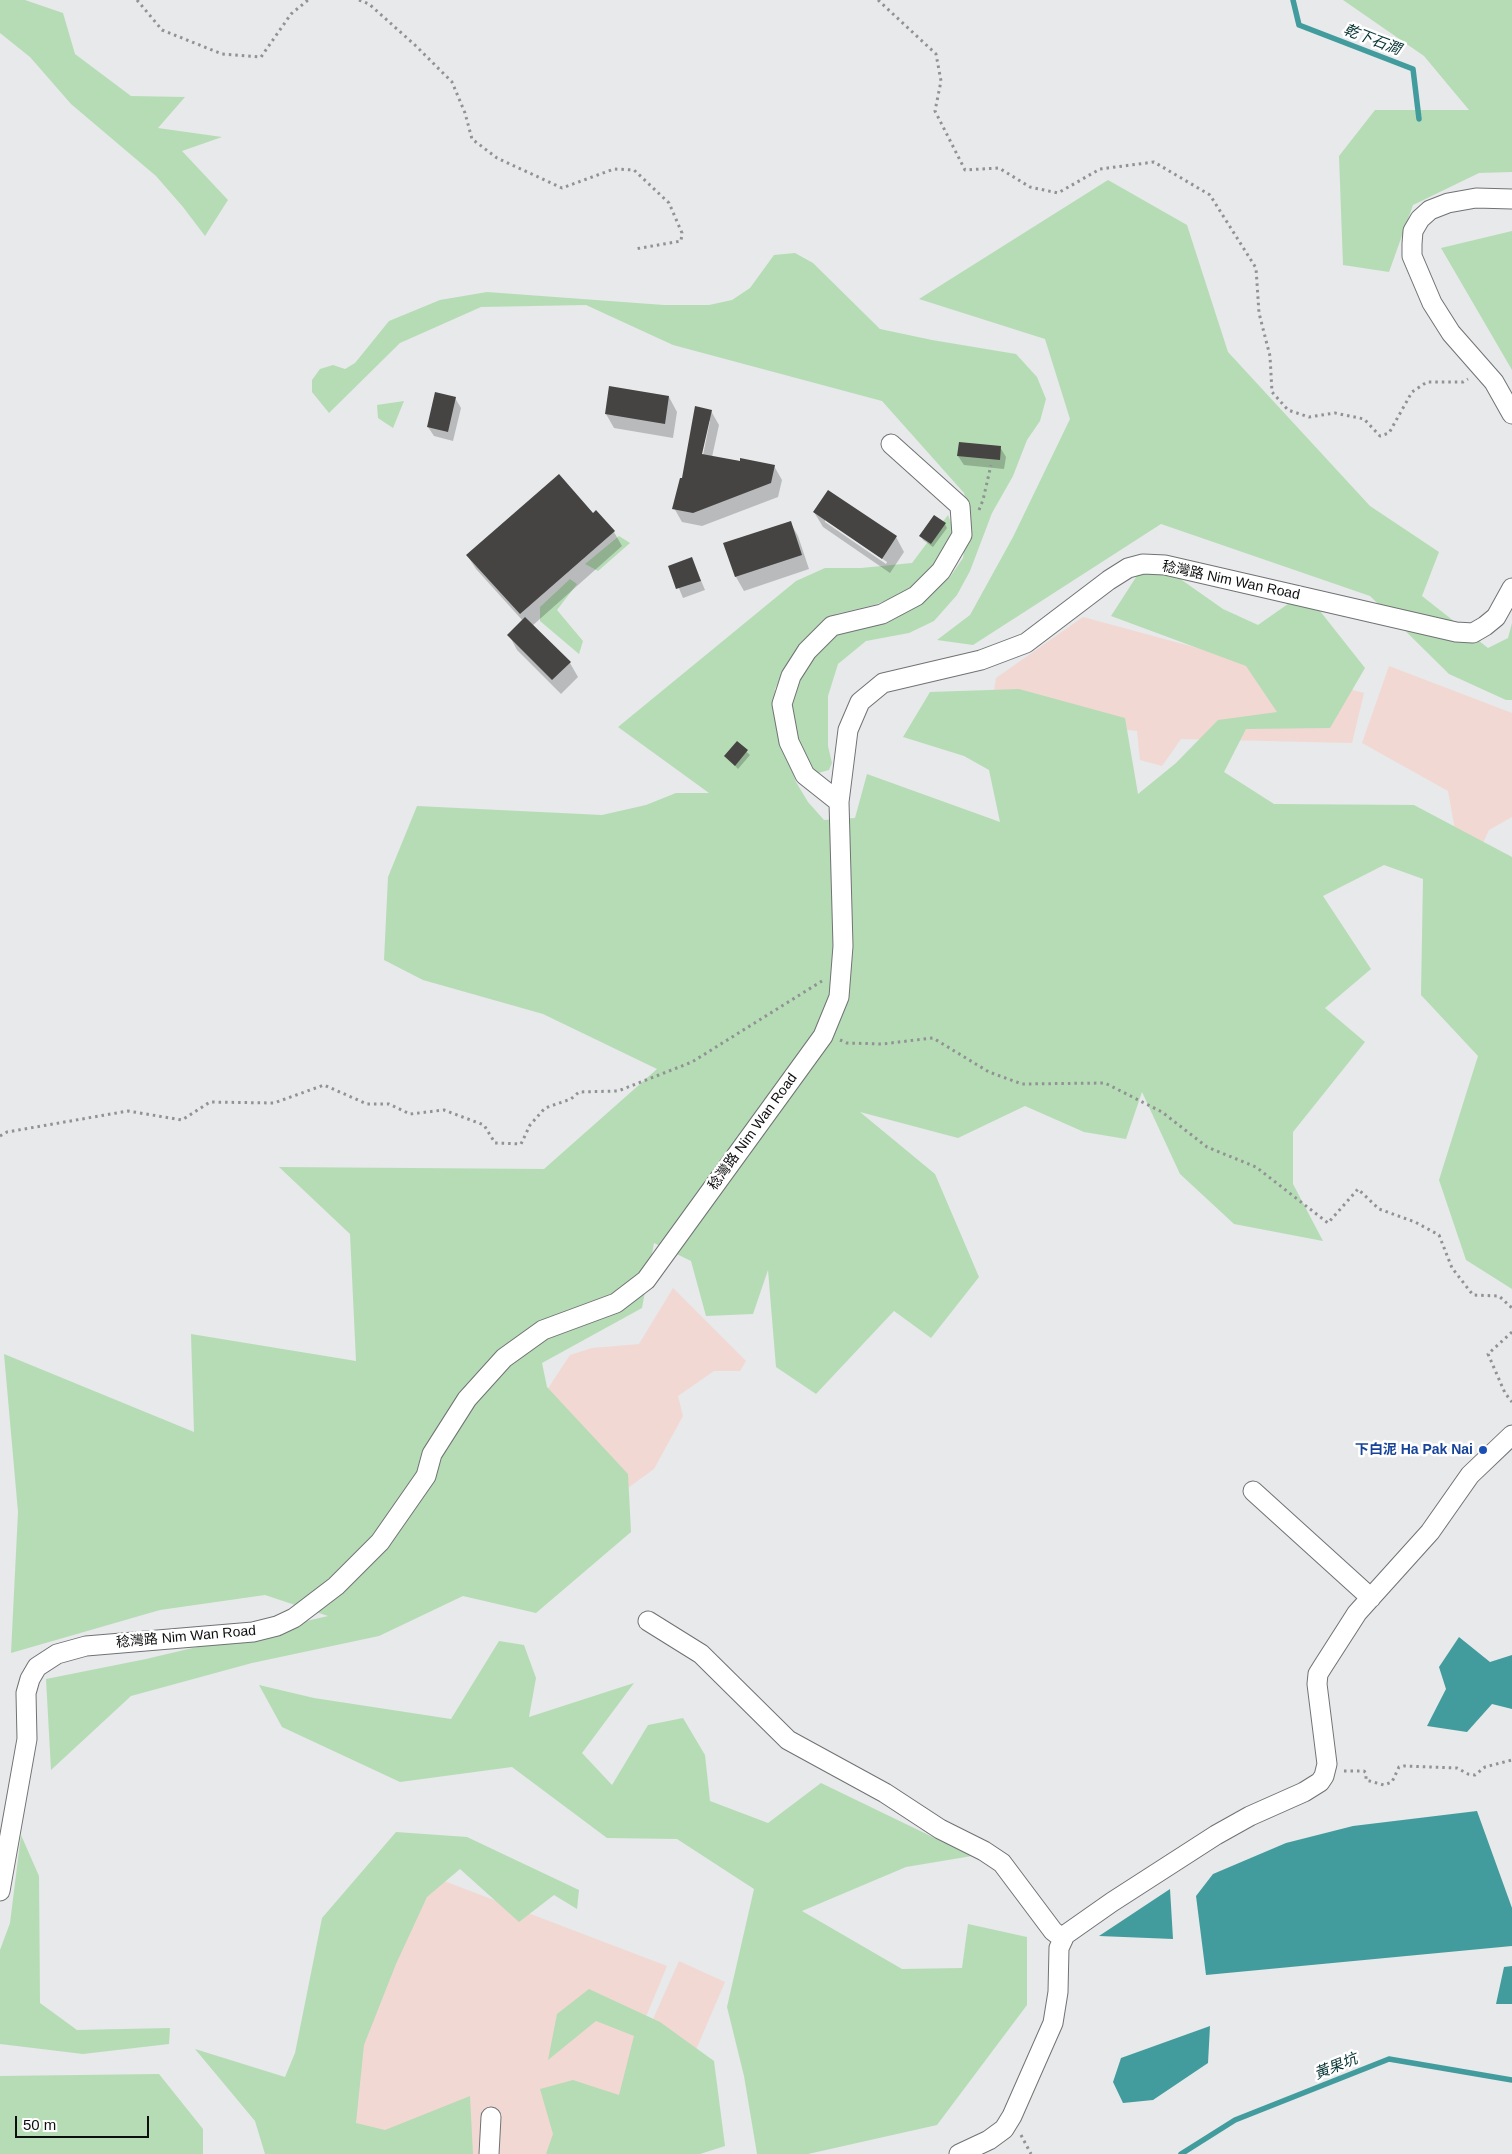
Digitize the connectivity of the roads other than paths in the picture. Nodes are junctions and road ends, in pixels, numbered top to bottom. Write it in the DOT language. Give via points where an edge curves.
graph roads {
  1 [pos="1512,199"];
  2 [pos="1512,414"];
  3 [pos="891,444"];
  4 [pos="1512,588"];
  5 [pos="839,802"];
  6 [pos="1512,1436"];
  7 [pos="1253,1491"];
  8 [pos="1371,1598"];
  9 [pos="648,1621"];
  10 [pos="0,1891"];
  11 [pos="1062,1938"];
  12 [pos="490,2117"];
  13 [pos="490,2154"];
  14 [pos="959,2154"];
  1 -- 2 [label="street" via="1476,198 1448,202 1430,210 1413,231 1412,256 1432,303 1452,333 1494,382"];
  3 -- 5 [label="street" via="960,506 962,535 940,571 916,596 882,614 832,626 807,651 791,676 782,704 789,742 805,775"];
  4 -- 5 [label="street, 稔灣路 Nim Wan Road" via="1496,617 1473,633 1456,632 1165,565 1143,564 1128,568 1026,643 981,660 883,682 860,702 848,730"];
  5 -- 10 [label="street, 稔灣路 Nim Wan Road" via="843,946 838,997 824,1034 646,1280 616,1303 543,1330 504,1358 467,1399 432,1454 426,1476 380,1542 336,1586 294,1618 253,1632 86,1646 57,1654 37,1668 26,1693 27,1738"];
  6 -- 8 [label="street" via="1470,1475 1430,1532"];
  7 -- 8 [label="street"];
  8 -- 11 [label="street" via="1318,1674 1327,1757 1326,1770 1320,1782 1216,1836 1072,1928"];
  9 -- 11 [label="street" via="701,1654 788,1740 1002,1863 1053,1931"];
  11 -- 14 [label="street" via="1053,2023 1012,2116 1004,2129 989,2140"];
  12 -- 13 [label="street"];
}
